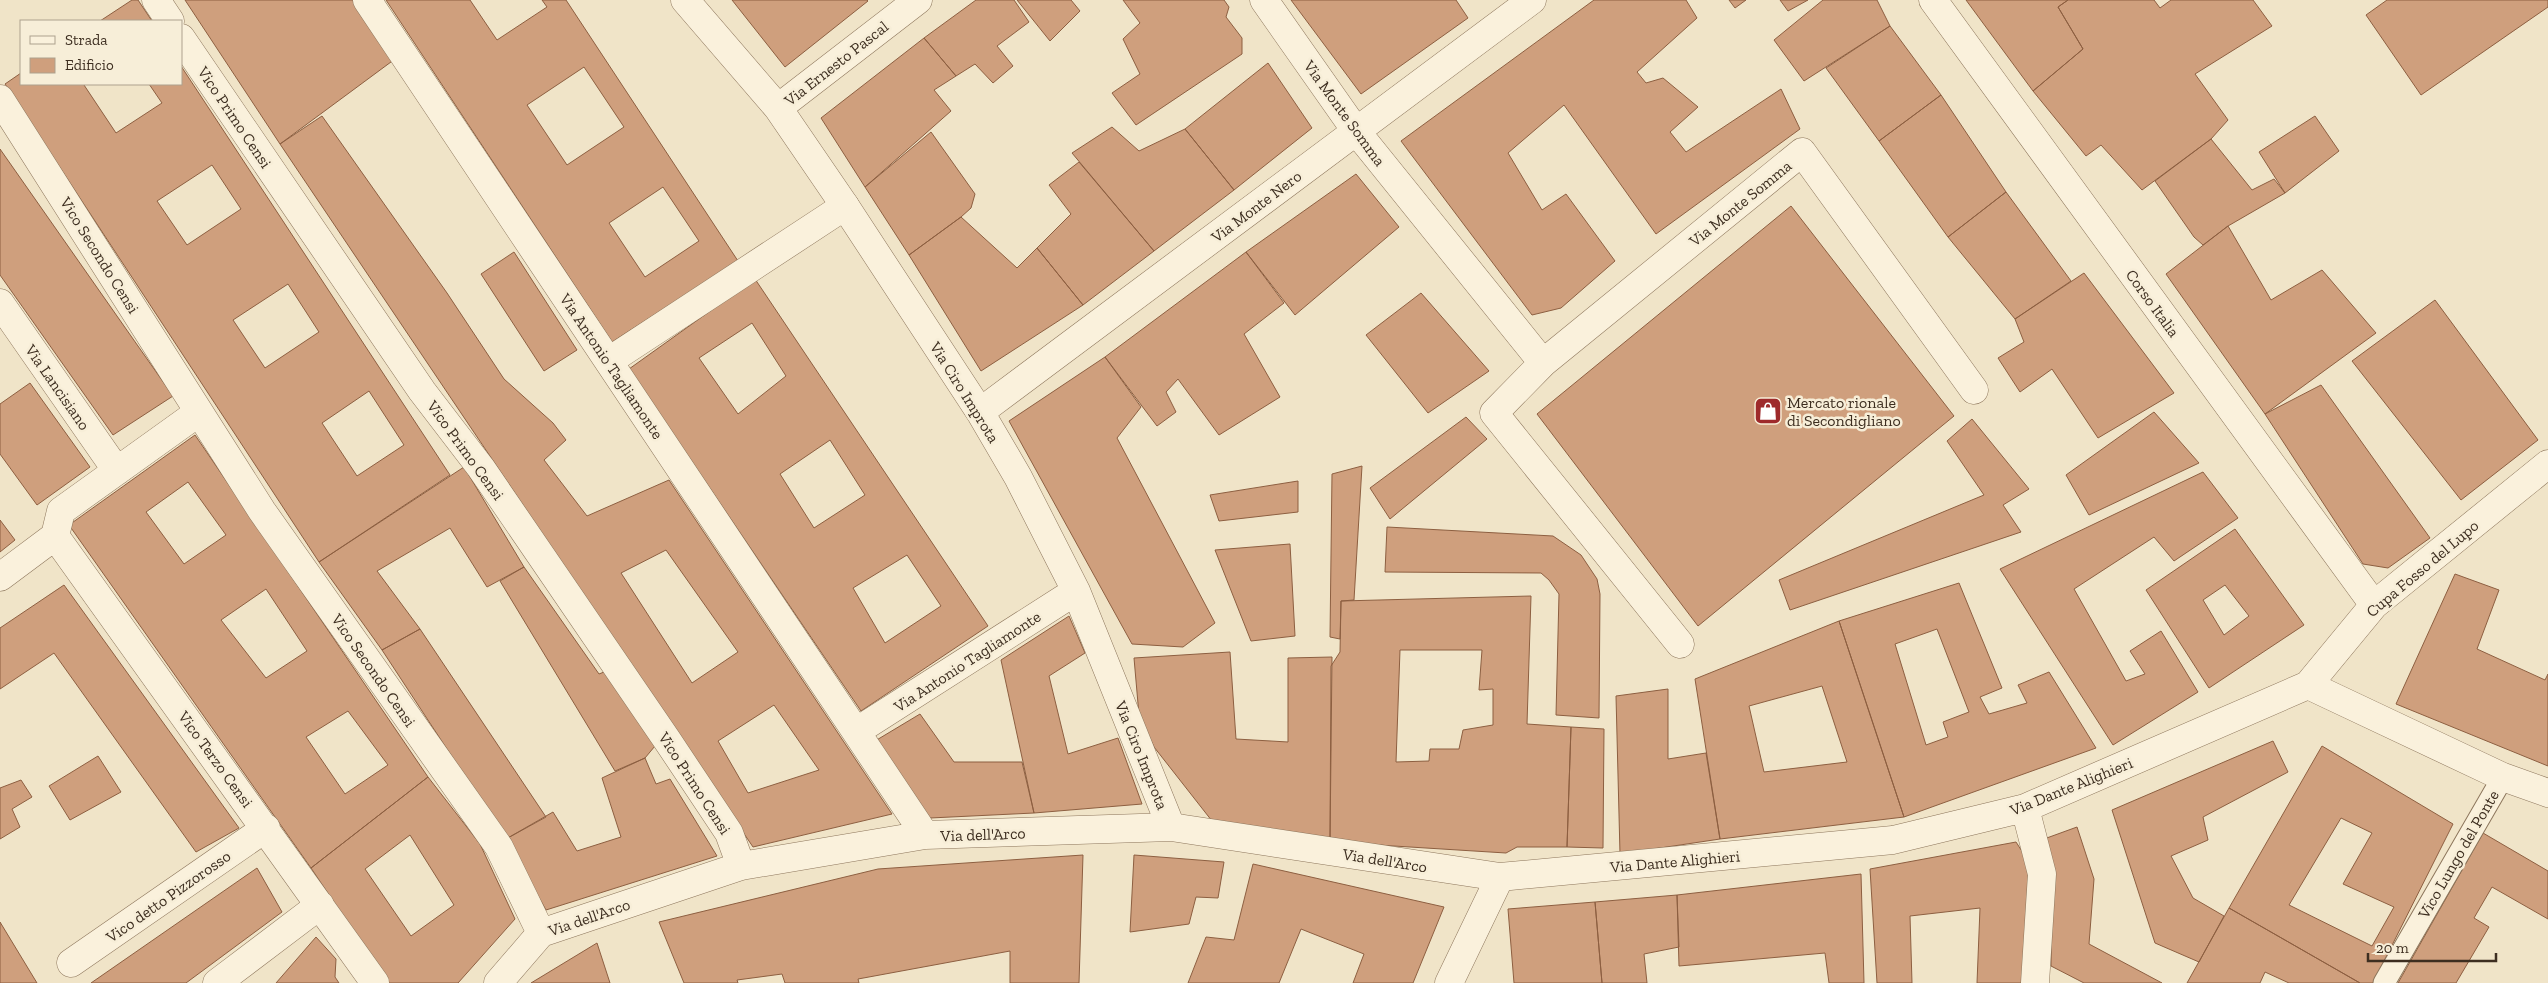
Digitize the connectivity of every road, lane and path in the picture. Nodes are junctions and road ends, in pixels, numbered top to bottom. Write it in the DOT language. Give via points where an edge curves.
graph roads {
  1 [pos="156,0"];
  2 [pos="367,0"];
  3 [pos="686,0"];
  4 [pos="918,0"];
  5 [pos="1264,0"];
  6 [pos="1532,0"];
  7 [pos="1933,0"];
  8 [pos="169,20"];
  9 [pos="182,39"];
  10 [pos="0,99"];
  11 [pos="778,108"];
  12 [pos="1356,131"];
  13 [pos="845,206"];
  14 [pos="0,303"];
  15 [pos="609,361"];
  16 [pos="1543,363"];
  17 [pos="1974,390"];
  18 [pos="199,412"];
  19 [pos="980,412"];
  20 [pos="2548,464"];
  21 [pos="117,471"];
  22 [pos="55,536"];
  23 [pos="0,577"];
  24 [pos="1076,591"];
  25 [pos="2374,605"];
  26 [pos="1680,644"];
  27 [pos="2308,685"];
  28 [pos="857,731"];
  29 [pos="2503,777"];
  30 [pos="2548,793"];
  31 [pos="2025,808"];
  32 [pos="1170,827"];
  33 [pos="266,828"];
  34 [pos="925,836"];
  35 [pos="741,866"];
  36 [pos="1500,877"];
  37 [pos="320,905"];
  38 [pos="541,933"];
  39 [pos="71,963"];
  40 [pos="217,983"];
  41 [pos="374,983"];
  42 [pos="498,983"];
  43 [pos="1449,983"];
  44 [pos="2035,983"];
  45 [pos="2384,983"];
  1 -- 8 [label="street"];
  2 -- 15 [label="street, Via Antonio Tagliamonte"];
  3 -- 11 [label="street, Via Ciro Improta"];
  4 -- 11 [label="street, Via Ernesto Pascal"];
  5 -- 12 [label="street, Via Monte Somma"];
  6 -- 12 [label="street, Via Monte Nero"];
  7 -- 25 [label="street, Corso Italia"];
  9 -- 35 [label="street, Vico Primo Censi" via="422,391 481,468 667,740 729,833"];
  10 -- 18 [label="street, Vico Secondo Censi"];
  11 -- 13 [label="street, Via Ciro Improta"];
  12 -- 16 [label="street, Via Monte Somma"];
  12 -- 19 [label="street, Via Monte Nero"];
  13 -- 15 [label="street"];
  13 -- 19 [label="street, Via Ciro Improta"];
  14 -- 21 [label="street, Via Lancisiano"];
  15 -- 28 [label="street, Via Antonio Tagliamonte"];
  16 -- 17 [label="street, Via Monte Somma" via="1802,152"];
  16 -- 26 [label="street, Via Monte Somma" via="1494,413"];
  18 -- 21 [label="street"];
  18 -- 38 [label="street, Vico Secondo Censi" via="262,511 499,847"];
  19 -- 24 [label="street, Via Ciro Improta" via="1018,477"];
  20 -- 25 [label="street, Cupa Fosso del Lupo"];
  21 -- 22 [label="street" via="61,511"];
  22 -- 23 [label="street"];
  22 -- 33 [label="street, Vico Terzo Censi"];
  24 -- 28 [label="street, Via Antonio Tagliamonte"];
  24 -- 32 [label="street, Via Ciro Improta"];
  25 -- 27 [label="street, Cupa Fosso del Lupo"];
  27 -- 29 [label="street"];
  27 -- 31 [label="street, Via Dante Alighieri"];
  28 -- 34 [label="street, Via Antonio Tagliamonte"];
  29 -- 30 [label="street"];
  29 -- 45 [label="lane, Vico Lungo del Ponte"];
  31 -- 36 [label="street, Via Dante Alighieri" via="1894,840"];
  31 -- 44 [label="street" via="2042,874"];
  32 -- 34 [label="street, Via dell'Arco"];
  32 -- 36 [label="street, Via dell'Arco"];
  33 -- 37 [label="street, Vico Terzo Censi"];
  33 -- 39 [label="street, Vico detto Pizzorosso"];
  34 -- 35 [label="street, Via dell'Arco"];
  35 -- 38 [label="street, Via dell'Arco"];
  36 -- 43 [label="street"];
  37 -- 40 [label="street"];
  37 -- 41 [label="street, Vico Terzo Censi"];
  38 -- 42 [label="street, Via dell'Arco"];
}
